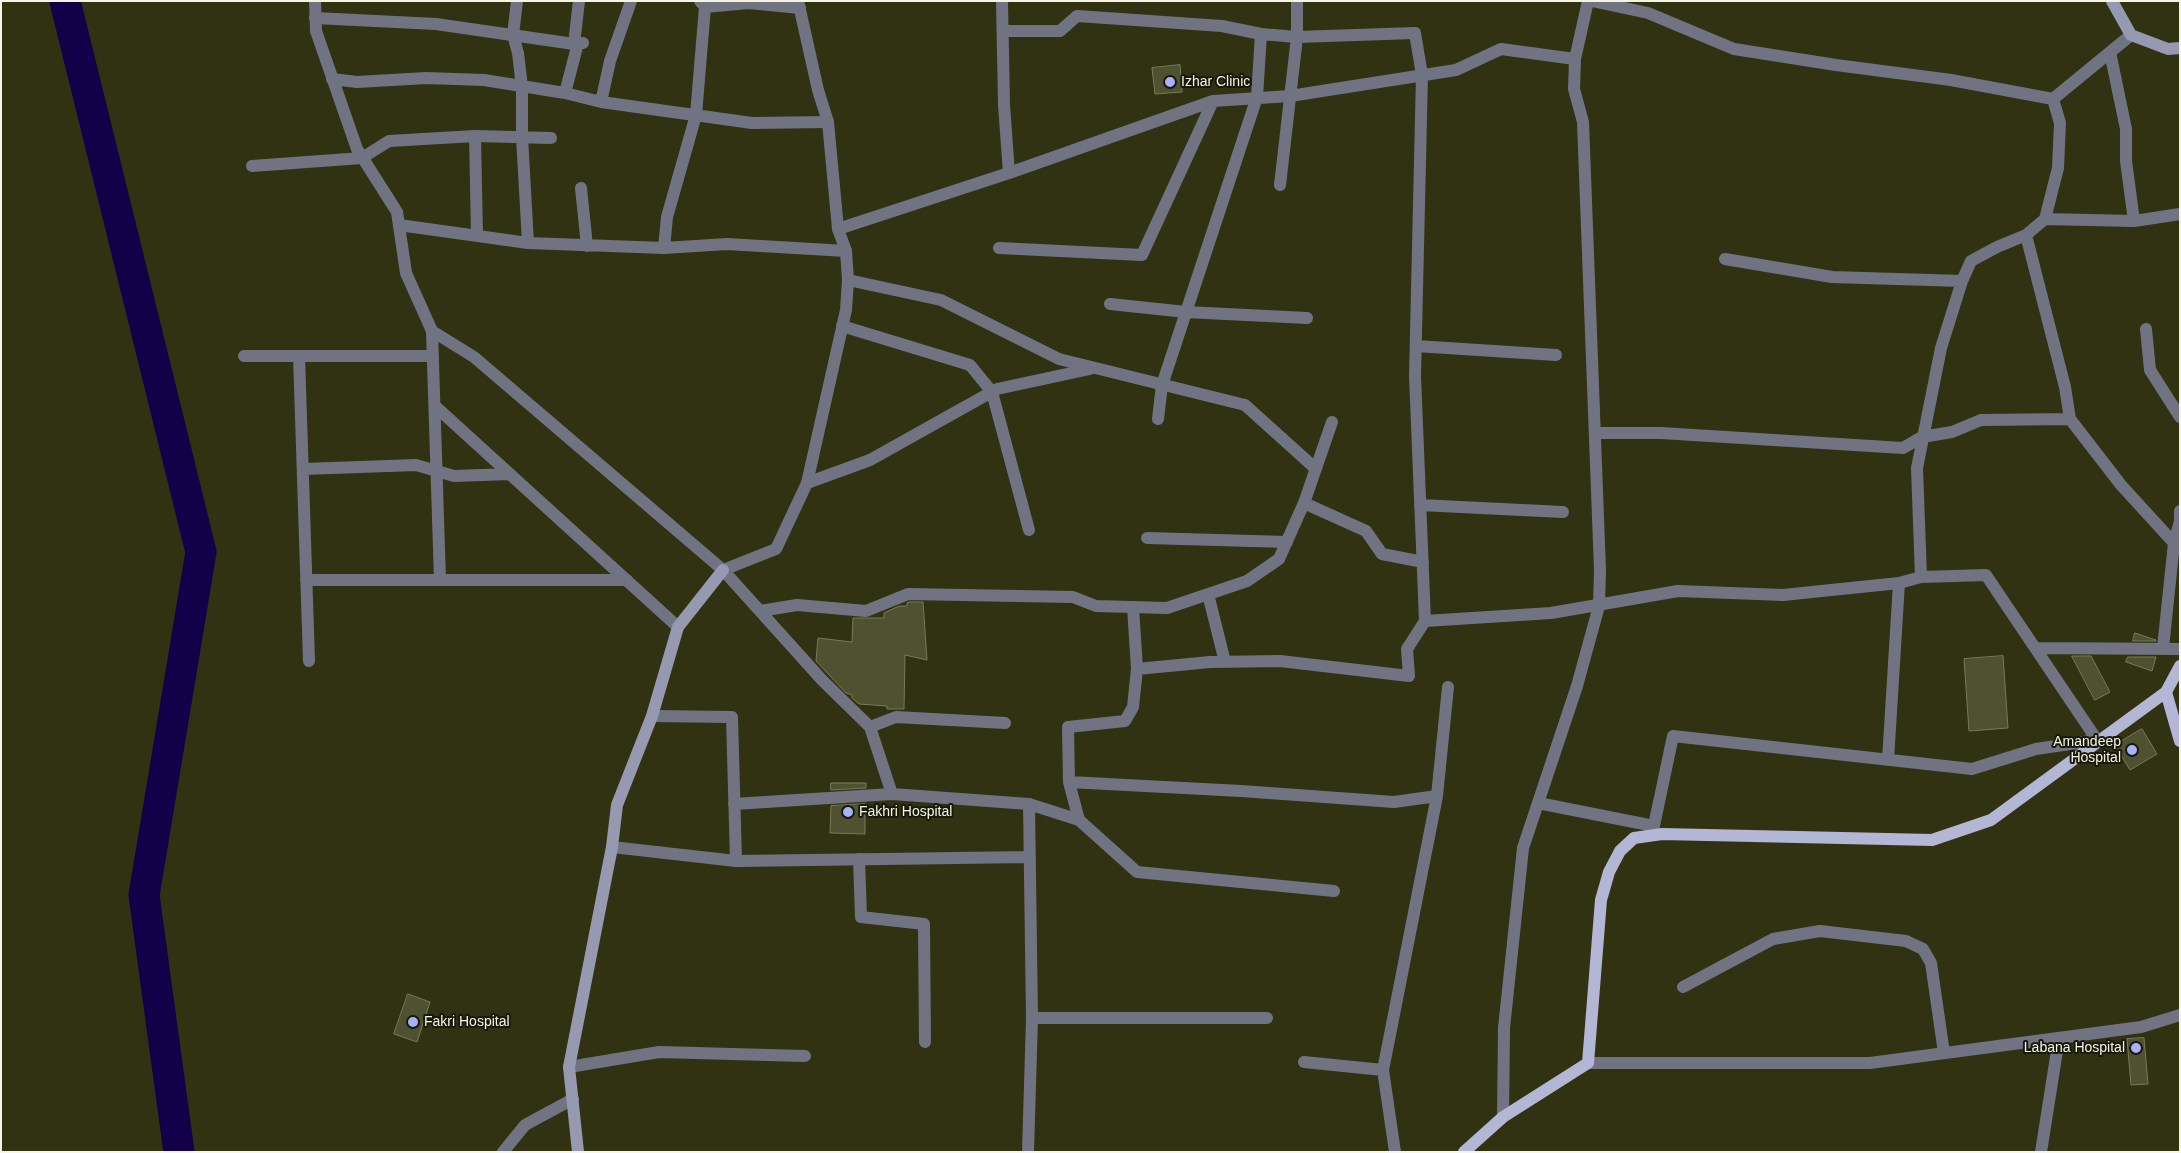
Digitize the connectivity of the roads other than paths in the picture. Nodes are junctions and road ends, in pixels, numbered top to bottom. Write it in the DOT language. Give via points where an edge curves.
graph roads {
  1 [pos="315,1"];
  2 [pos="517,1"];
  3 [pos="580,1"];
  4 [pos="631,1"];
  5 [pos="1002,1"];
  6 [pos="1297,1"];
  7 [pos="1590,1"];
  8 [pos="2112,1"];
  9 [pos="703,4"];
  10 [pos="799,5"];
  11 [pos="315,18"];
  12 [pos="1003,31"];
  13 [pos="1260,34"];
  14 [pos="513,35"];
  15 [pos="2131,36"];
  16 [pos="1297,37"];
  17 [pos="578,43"];
  18 [pos="2180,48"];
  19 [pos="2110,52"];
  20 [pos="1575,59"];
  21 [pos="1422,75"];
  22 [pos="332,79"];
  23 [pos="522,87"];
  24 [pos="565,93"];
  25 [pos="1290,96"];
  26 [pos="1257,97"];
  27 [pos="2053,99"];
  28 [pos="602,102"];
  29 [pos="1213,102"];
  30 [pos="696,115"];
  31 [pos="828,122"];
  32 [pos="475,136"];
  33 [pos="524,137"];
  34 [pos="551,138"];
  35 [pos="362,158"];
  36 [pos="252,166"];
  37 [pos="1009,173"];
  38 [pos="1280,185"];
  39 [pos="581,188"];
  40 [pos="2180,214"];
  41 [pos="2045,219"];
  42 [pos="2134,221"];
  43 [pos="399,224"];
  44 [pos="838,229"];
  45 [pos="477,234"];
  46 [pos="2026,235"];
  47 [pos="528,242"];
  48 [pos="587,246"];
  49 [pos="664,248"];
  50 [pos="999,248"];
  51 [pos="846,251"];
  52 [pos="1725,259"];
  53 [pos="848,280"];
  54 [pos="1962,281"];
  55 [pos="1110,304"];
  56 [pos="1186,312"];
  57 [pos="1306,318"];
  58 [pos="842,326"];
  59 [pos="2146,329"];
  60 [pos="432,331"];
  61 [pos="1416,346"];
  62 [pos="1556,355"];
  63 [pos="244,356"];
  64 [pos="299,356"];
  65 [pos="433,356"];
  66 [pos="1093,368"];
  67 [pos="1162,385"];
  68 [pos="992,392"];
  69 [pos="435,406"];
  70 [pos="2180,417"];
  71 [pos="1158,419"];
  72 [pos="2070,419"];
  73 [pos="1332,422"];
  74 [pos="1595,433"];
  75 [pos="1922,437"];
  76 [pos="303,469"];
  77 [pos="1316,469"];
  78 [pos="437,471"];
  79 [pos="510,474"];
  80 [pos="807,483"];
  81 [pos="1304,504"];
  82 [pos="1420,505"];
  83 [pos="2180,511"];
  84 [pos="1563,512"];
  85 [pos="1029,530"];
  86 [pos="1147,538"];
  87 [pos="1287,542"];
  88 [pos="2174,543"];
  89 [pos="1423,562"];
  90 [pos="723,570"];
  91 [pos="1921,577"];
  92 [pos="306,580"];
  93 [pos="440,580"];
  94 [pos="627,580"];
  95 [pos="1899,583"];
  96 [pos="1208,594"];
  97 [pos="1599,606"];
  98 [pos="1134,607"];
  99 [pos="760,611"];
  100 [pos="1425,622"];
  101 [pos="678,626"];
  102 [pos="2036,648"];
  103 [pos="2163,648"];
  104 [pos="2180,649"];
  105 [pos="309,661"];
  106 [pos="1225,662"];
  107 [pos="2180,666"];
  108 [pos="1137,669"];
  109 [pos="1448,687"];
  110 [pos="2166,692"];
  111 [pos="652,716"];
  112 [pos="1005,723"];
  113 [pos="870,727"];
  114 [pos="2098,740"];
  115 [pos="2180,741"];
  116 [pos="1888,760"];
  117 [pos="1069,782"];
  118 [pos="892,794"];
  119 [pos="1437,796"];
  120 [pos="1538,803"];
  121 [pos="734,804"];
  122 [pos="1029,804"];
  123 [pos="1079,820"];
  124 [pos="1653,831"];
  125 [pos="612,847"];
  126 [pos="1030,857"];
  127 [pos="859,858"];
  128 [pos="736,861"];
  129 [pos="1334,891"];
  130 [pos="1683,987"];
  131 [pos="2180,1015"];
  132 [pos="1032,1018"];
  133 [pos="1268,1018"];
  134 [pos="2059,1038"];
  135 [pos="925,1042"];
  136 [pos="1944,1053"];
  137 [pos="805,1056"];
  138 [pos="1304,1062"];
  139 [pos="1588,1063"];
  140 [pos="569,1067"];
  141 [pos="1383,1070"];
  142 [pos="572,1098"];
  143 [pos="1503,1117"];
  144 [pos="503,1152"];
  145 [pos="578,1152"];
  146 [pos="1028,1152"];
  147 [pos="1395,1152"];
  148 [pos="1464,1152"];
  149 [pos="2041,1152"];
  1 -- 11 [label="street"];
  2 -- 14 [label="street"];
  3 -- 17 [label="street"];
  4 -- 28 [label="street" via="610,61"];
  5 -- 12 [label="street"];
  6 -- 16 [label="street"];
  7 -- 20 [label="street"];
  7 -- 27 [label="street" via="1648,13 1734,49 1951,80"];
  8 -- 15 [label="main road"];
  9 -- 10 [label="street"];
  9 -- 30 [label="street"];
  10 -- 31 [label="street"];
  11 -- 14 [label="street" via="436,24"];
  11 -- 22 [label="street" via="316,31"];
  12 -- 13 [label="street" via="1060,32 1076,16 1222,26"];
  12 -- 37 [label="street"];
  13 -- 16 [label="street"];
  13 -- 26 [label="street"];
  14 -- 17 [label="street"];
  14 -- 23 [label="street"];
  15 -- 18 [label="main road" via="2168,49"];
  15 -- 19 [label="street"];
  16 -- 21 [label="street" via="1415,33"];
  16 -- 25 [label="street"];
  17 -- 24 [label="street"];
  19 -- 27 [label="street"];
  19 -- 42 [label="street" via="2126,129 2126,161"];
  20 -- 21 [label="street" via="1501,49 1456,70"];
  20 -- 74 [label="street" via="1574,89 1583,122"];
  21 -- 25 [label="street"];
  21 -- 61 [label="street"];
  22 -- 23 [label="street" via="357,82 426,78 484,80"];
  22 -- 35 [label="street"];
  23 -- 24 [label="street"];
  23 -- 33 [label="street"];
  24 -- 28 [label="street"];
  25 -- 26 [label="street"];
  25 -- 38 [label="street"];
  26 -- 29 [label="street"];
  26 -- 56 [label="street"];
  27 -- 41 [label="street" via="2060,123 2058,168"];
  28 -- 30 [label="street"];
  29 -- 37 [label="street"];
  29 -- 50 [label="street" via="1142,255"];
  30 -- 31 [label="street" via="752,123"];
  30 -- 49 [label="street" via="667,217"];
  31 -- 44 [label="street"];
  32 -- 33 [label="street"];
  32 -- 35 [label="street" via="388,141"];
  32 -- 45 [label="street"];
  33 -- 34 [label="street"];
  33 -- 47 [label="street"];
  35 -- 36 [label="street"];
  35 -- 43 [label="street" via="397,212"];
  37 -- 44 [label="street"];
  39 -- 48 [label="street"];
  40 -- 42 [label="street"];
  41 -- 42 [label="street"];
  41 -- 46 [label="street"];
  43 -- 45 [label="street"];
  43 -- 60 [label="street" via="406,272"];
  44 -- 51 [label="street"];
  45 -- 47 [label="street"];
  46 -- 54 [label="street" via="1971,261"];
  46 -- 72 [label="street" via="2065,387"];
  47 -- 48 [label="street"];
  48 -- 49 [label="street"];
  49 -- 51 [label="street" via="727,244"];
  51 -- 53 [label="street"];
  52 -- 54 [label="street" via="1832,277"];
  53 -- 58 [label="street"];
  53 -- 66 [label="street" via="941,300 1059,360"];
  54 -- 75 [label="street" via="1941,348"];
  55 -- 56 [label="street"];
  56 -- 57 [label="street"];
  56 -- 67 [label="street"];
  58 -- 68 [label="street" via="970,365"];
  58 -- 80 [label="street"];
  59 -- 70 [label="street" via="2150,370"];
  60 -- 65 [label="street"];
  60 -- 90 [label="street" via="474,357"];
  61 -- 62 [label="street"];
  61 -- 82 [label="street"];
  63 -- 64 [label="street"];
  64 -- 65 [label="street"];
  64 -- 76 [label="street"];
  65 -- 69 [label="street"];
  66 -- 67 [label="street"];
  66 -- 68 [label="street"];
  67 -- 71 [label="street"];
  67 -- 77 [label="street" via="1245,405"];
  68 -- 80 [label="street" via="870,460"];
  68 -- 85 [label="street"];
  69 -- 78 [label="street"];
  69 -- 79 [label="street"];
  72 -- 75 [label="street" via="1981,420 1952,432"];
  72 -- 88 [label="street" via="2121,486"];
  73 -- 77 [label="street"];
  74 -- 75 [label="street" via="1661,433 1903,448"];
  74 -- 97 [label="street"];
  75 -- 91 [label="street" via="1917,468"];
  76 -- 78 [label="street" via="416,465"];
  76 -- 92 [label="street"];
  77 -- 81 [label="street"];
  78 -- 79 [label="street" via="454,476"];
  78 -- 93 [label="street"];
  79 -- 94 [label="street"];
  80 -- 90 [label="street" via="776,549"];
  81 -- 87 [label="street"];
  81 -- 89 [label="street" via="1366,531 1382,554"];
  82 -- 84 [label="street"];
  82 -- 89 [label="street"];
  83 -- 88 [label="street"];
  86 -- 87 [label="street"];
  87 -- 96 [label="street" via="1279,559 1248,581"];
  88 -- 103 [label="street"];
  89 -- 100 [label="street"];
  90 -- 99 [label="street"];
  90 -- 101 [label="main road"];
  91 -- 95 [label="street"];
  91 -- 102 [label="street" via="1986,575"];
  92 -- 93 [label="street"];
  92 -- 105 [label="street"];
  93 -- 94 [label="street"];
  94 -- 101 [label="street"];
  95 -- 97 [label="street" via="1783,595 1678,591"];
  95 -- 116 [label="street"];
  96 -- 98 [label="street" via="1167,608"];
  96 -- 106 [label="street"];
  97 -- 100 [label="street" via="1551,613"];
  97 -- 120 [label="street" via="1577,686"];
  98 -- 99 [label="street" via="1096,606 1073,597 908,594 866,611 797,605"];
  98 -- 108 [label="street"];
  99 -- 113 [label="street"];
  100 -- 106 [label="street" via="1407,649 1409,676 1280,661"];
  101 -- 111 [label="main road"];
  102 -- 103 [label="street"];
  102 -- 114 [label="street"];
  103 -- 104 [label="street"];
  106 -- 108 [label="street"];
  107 -- 110 [label="main road"];
  108 -- 117 [label="street" via="1134,707 1125,721 1068,727"];
  109 -- 119 [label="street"];
  110 -- 114 [label="main road"];
  110 -- 115 [label="main road"];
  111 -- 121 [label="street" via="732,717"];
  111 -- 125 [label="main road" via="617,805"];
  112 -- 113 [label="street" via="896,718"];
  113 -- 118 [label="street"];
  114 -- 116 [label="street" via="2036,749 1972,769"];
  114 -- 124 [label="main road" via="1991,820 1932,840"];
  116 -- 124 [label="street" via="1673,736"];
  117 -- 119 [label="street" via="1394,802"];
  117 -- 123 [label="street"];
  118 -- 121 [label="street"];
  118 -- 122 [label="street"];
  119 -- 141 [label="street"];
  120 -- 124 [label="street"];
  120 -- 143 [label="street" via="1523,848 1504,1028"];
  121 -- 128 [label="street"];
  122 -- 123 [label="street"];
  122 -- 126 [label="street"];
  123 -- 129 [label="street" via="1137,872"];
  124 -- 139 [label="main road" via="1634,838 1620,851 1608,872 1601,900"];
  125 -- 128 [label="street"];
  125 -- 140 [label="main road"];
  126 -- 127 [label="street"];
  126 -- 132 [label="street"];
  127 -- 128 [label="street"];
  127 -- 135 [label="street" via="861,917 924,924"];
  130 -- 136 [label="street" via="1773,939 1820,932 1906,941 1923,949 1930,963"];
  131 -- 134 [label="street" via="2141,1027"];
  132 -- 133 [label="street"];
  132 -- 146 [label="street"];
  134 -- 136 [label="street"];
  134 -- 149 [label="street"];
  136 -- 139 [label="street" via="1870,1063"];
  137 -- 140 [label="street" via="659,1052"];
  138 -- 141 [label="street"];
  139 -- 143 [label="main road"];
  140 -- 142 [label="main road"];
  141 -- 147 [label="street"];
  142 -- 144 [label="street" via="525,1125"];
  142 -- 145 [label="main road"];
  143 -- 148 [label="main road"];
}
